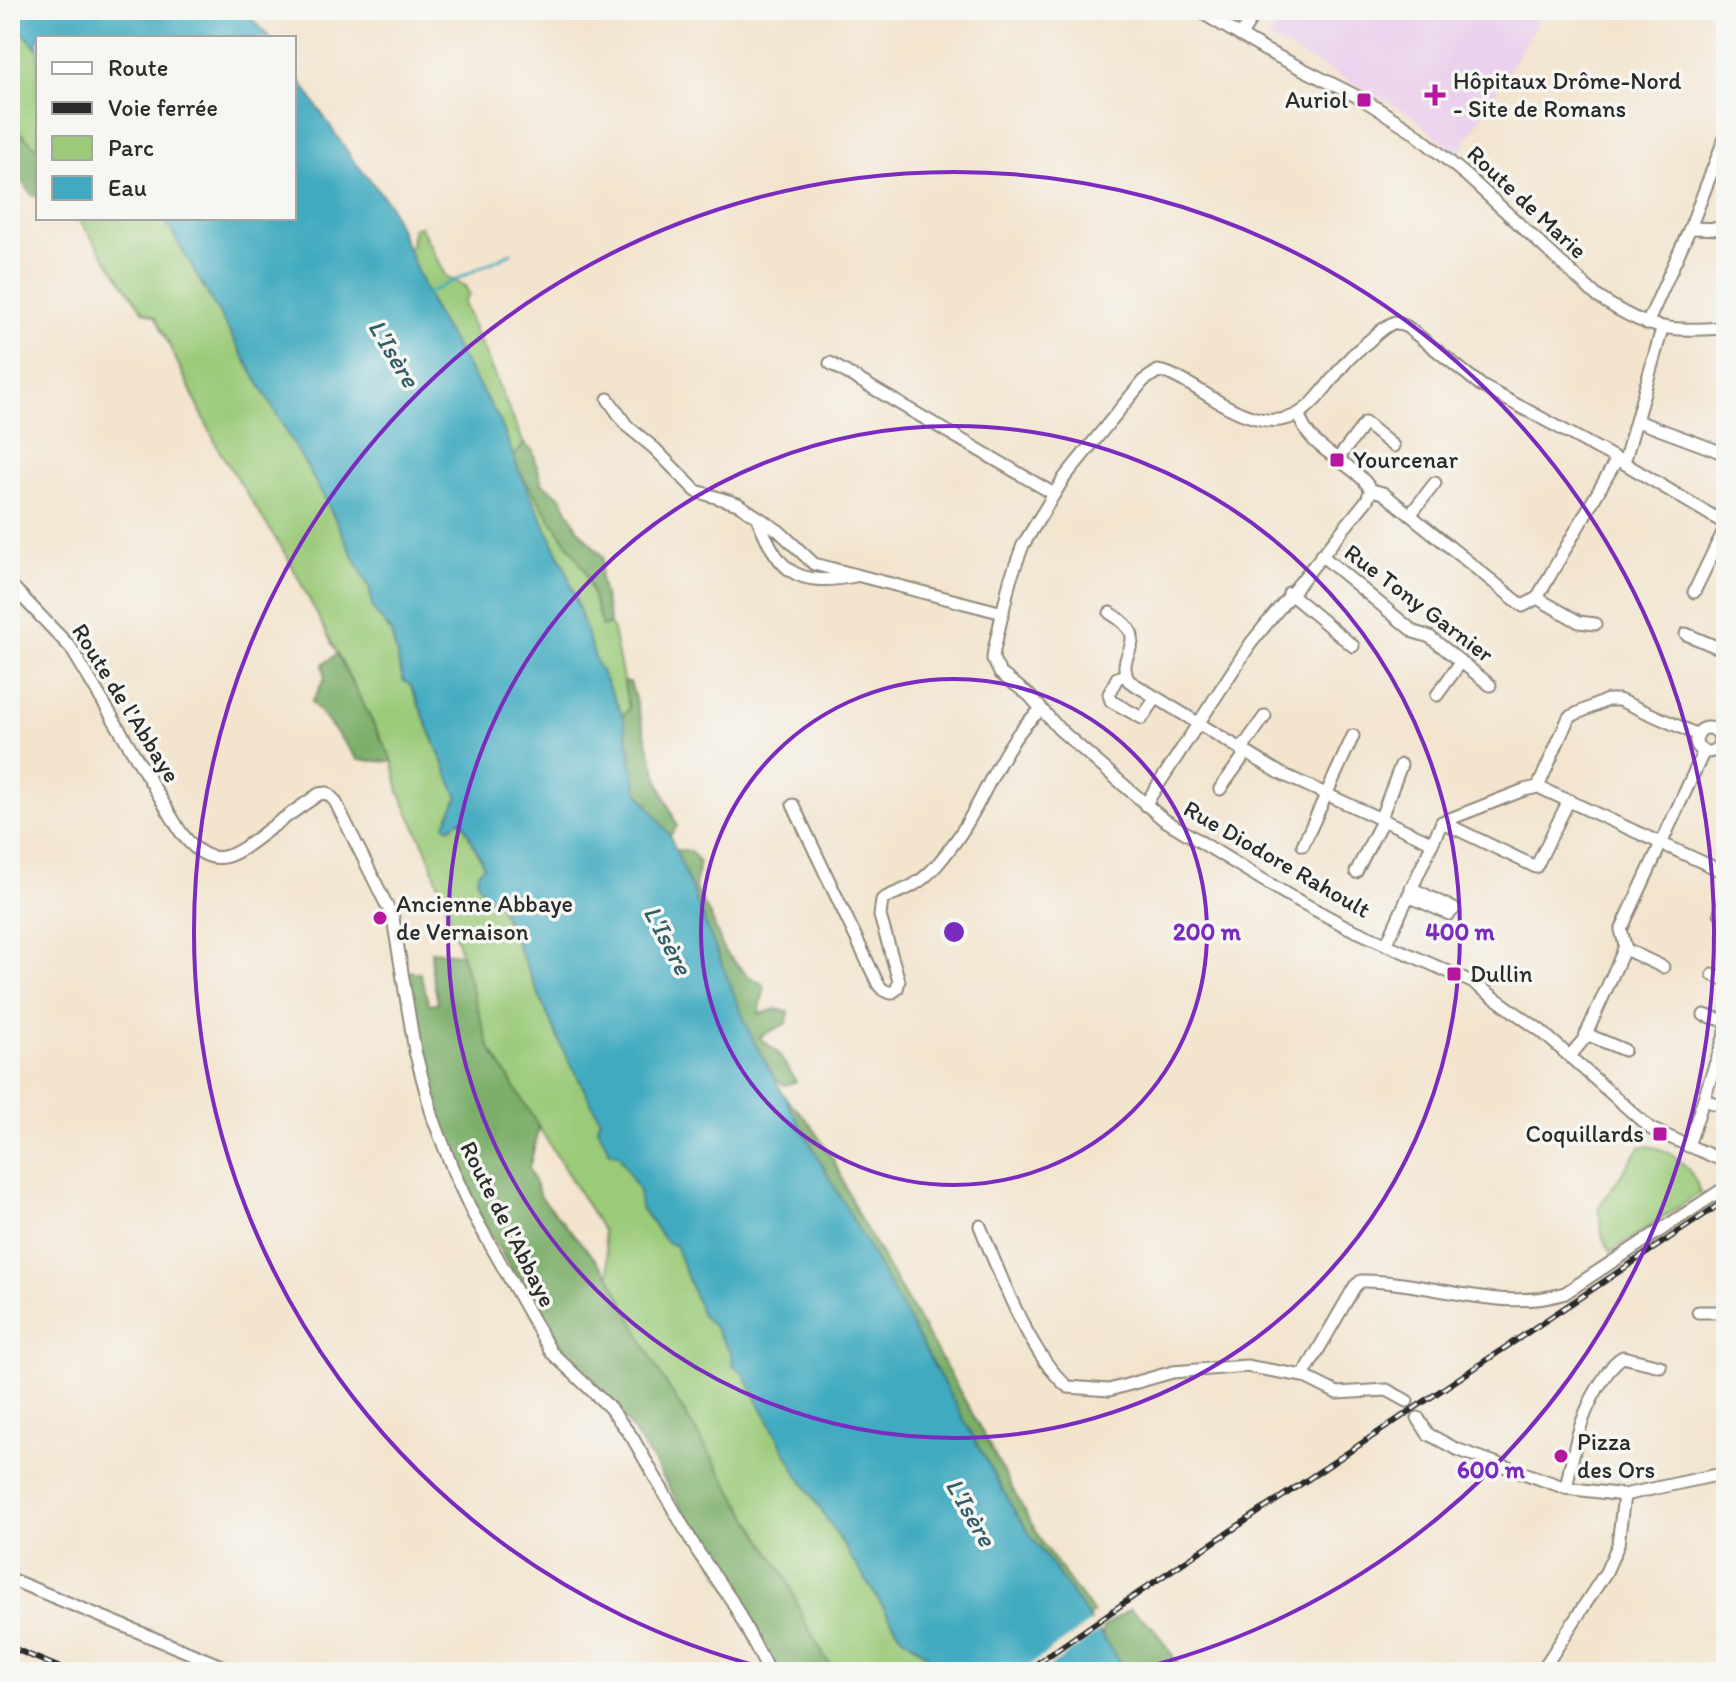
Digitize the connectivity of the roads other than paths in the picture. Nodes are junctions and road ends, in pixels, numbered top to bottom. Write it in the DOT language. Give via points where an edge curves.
graph roads {
  1 [pos="1197,10"];
  2 [pos="1257,10"];
  3 [pos="1241,35"];
  4 [pos="1726,135"];
  5 [pos="1690,228"];
  6 [pos="1726,229"];
  7 [pos="1647,324"];
  8 [pos="1726,328"];
  9 [pos="1662,329"];
  10 [pos="830,363"];
  11 [pos="608,399"];
  12 [pos="1299,415"];
  13 [pos="1637,421"];
  14 [pos="1393,446"];
  15 [pos="1726,454"];
  16 [pos="1337,460"];
  17 [pos="1621,461"];
  18 [pos="1435,483"];
  19 [pos="1371,490"];
  20 [pos="1054,494"];
  21 [pos="1410,515"];
  22 [pos="757,516"];
  23 [pos="1726,525"];
  24 [pos="1321,555"];
  25 [pos="860,575"];
  26 [pos="10,584"];
  27 [pos="1694,592"];
  28 [pos="1289,593"];
  29 [pos="1537,598"];
  30 [pos="1003,613"];
  31 [pos="1110,613"];
  32 [pos="1595,624"];
  33 [pos="1686,634"];
  34 [pos="1353,646"];
  35 [pos="1726,651"];
  36 [pos="1461,662"];
  37 [pos="1125,675"];
  38 [pos="1490,685"];
  39 [pos="1437,695"];
  40 [pos="1156,698"];
  41 [pos="1041,710"];
  42 [pos="1265,716"];
  43 [pos="1199,723"];
  44 [pos="1698,735"];
  45 [pos="1353,736"];
  46 [pos="1722,737"];
  47 [pos="1243,751"];
  48 [pos="1704,751"];
  49 [pos="1401,765"];
  50 [pos="1538,787"];
  51 [pos="1220,789"];
  52 [pos="1325,795"];
  53 [pos="1569,800"];
  54 [pos="793,805"];
  55 [pos="1145,805"];
  56 [pos="1381,820"];
  57 [pos="1442,822"];
  58 [pos="1431,842"];
  59 [pos="1660,844"];
  60 [pos="1303,845"];
  61 [pos="1356,872"];
  62 [pos="1726,873"];
  63 [pos="1726,898"];
  64 [pos="1720,913"];
  65 [pos="1386,945"];
  66 [pos="1625,949"];
  67 [pos="1663,967"];
  68 [pos="1713,975"];
  69 [pos="1726,980"];
  70 [pos="1704,1015"];
  71 [pos="1726,1021"];
  72 [pos="1726,1032"];
  73 [pos="1586,1034"];
  74 [pos="1624,1050"];
  75 [pos="1570,1056"];
  76 [pos="1704,1100"];
  77 [pos="1726,1107"];
  78 [pos="1688,1146"];
  79 [pos="1726,1162"];
  80 [pos="1726,1187"];
  81 [pos="980,1226"];
  82 [pos="1698,1312"];
  83 [pos="1726,1312"];
  84 [pos="1660,1366"];
  85 [pos="1303,1376"];
  86 [pos="1407,1401"];
  87 [pos="1418,1418"];
  88 [pos="1726,1473"];
  89 [pos="1566,1488"];
  90 [pos="1624,1495"];
  91 [pos="10,1579"];
  92 [pos="236,1672"];
  93 [pos="769,1672"];
  94 [pos="1541,1672"];
  1 -- 3 [label="street, Route de Marie"];
  2 -- 3 [label="street"];
  3 -- 7 [label="street, Route de Marie" via="1411,130 1598,297"];
  4 -- 5 [label="street"];
  5 -- 6 [label="street"];
  5 -- 7 [label="street"];
  7 -- 9 [label="street, Route de Marie"];
  8 -- 9 [label="street, Route de Marie"];
  9 -- 13 [label="street"];
  10 -- 20 [label="street"];
  11 -- 22 [label="street" via="627,426 696,491"];
  12 -- 16 [label="street" via="1314,441"];
  12 -- 17 [label="street" via="1349,359 1395,322 1482,386"];
  12 -- 20 [label="street" via="1269,421 1247,416 1158,371 1143,381"];
  13 -- 15 [label="street"];
  13 -- 17 [label="street"];
  14 -- 16 [label="street" via="1365,423"];
  16 -- 19 [label="street"];
  17 -- 23 [label="street"];
  17 -- 29 [label="street"];
  18 -- 21 [label="street"];
  19 -- 21 [label="street"];
  19 -- 24 [label="street"];
  20 -- 30 [label="street" via="1023,545"];
  21 -- 29 [label="street" via="1523,606"];
  22 -- 25 [label="street" via="814,564"];
  22 -- 25 [label="street" via="782,566 808,579"];
  23 -- 27 [label="street"];
  24 -- 28 [label="street"];
  24 -- 36 [label="street, Rue Tony Garnier" via="1414,632 1430,637"];
  25 -- 30 [label="street"];
  26 -- 93 [label="street, Route de l'Abbaye" via="71,648 196,850 212,858 230,857 319,794 327,793 335,801 393,918 415,1051 433,1118 473,1214 551,1352 609,1407 632,1437"];
  28 -- 34 [label="street"];
  28 -- 43 [label="street"];
  29 -- 32 [label="street" via="1579,622"];
  30 -- 41 [label="street, Rue Diodore Rahoult" via="993,659 1000,673"];
  31 -- 37 [label="street" via="1132,634"];
  33 -- 35 [label="street"];
  36 -- 38 [label="street, Rue Tony Garnier"];
  36 -- 39 [label="street"];
  37 -- 40 [label="street"];
  37 -- 40 [label="street" via="1117,678 1111,701 1142,718"];
  40 -- 43 [label="street"];
  41 -- 54 [label="street" via="1017,736 960,835 933,868 919,882 882,900 880,916 899,981 891,993 878,984"];
  41 -- 55 [label="street, Rue Diodore Rahoult"];
  42 -- 47 [label="street"];
  43 -- 47 [label="street"];
  43 -- 55 [label="street"];
  44 -- 46 [label="street" via="1707,728"];
  44 -- 48 [label="street" via="1697,744"];
  44 -- 50 [label="street" via="1619,700 1607,700 1569,717"];
  45 -- 52 [label="street"];
  46 -- 48 [label="street" via="1711,751"];
  47 -- 51 [label="street"];
  47 -- 52 [label="street"];
  48 -- 59 [label="street"];
  49 -- 56 [label="street"];
  50 -- 53 [label="street"];
  50 -- 57 [label="street"];
  52 -- 56 [label="street"];
  52 -- 60 [label="street"];
  53 -- 57 [label="street" via="1536,867"];
  53 -- 59 [label="street"];
  55 -- 65 [label="street, Rue Diodore Rahoult" via="1286,894"];
  56 -- 58 [label="street"];
  56 -- 61 [label="street"];
  57 -- 58 [label="street"];
  58 -- 65 [label="street"];
  59 -- 62 [label="street"];
  59 -- 66 [label="street" via="1621,930"];
  63 -- 64 [label="street"];
  65 -- 75 [label="street, Rue Diodore Rahoult" via="1474,983"];
  66 -- 67 [label="street"];
  66 -- 73 [label="street"];
  68 -- 69 [label="street"];
  70 -- 71 [label="street"];
  72 -- 76 [label="street"];
  73 -- 74 [label="street"];
  73 -- 75 [label="street"];
  75 -- 78 [label="street, Rue Diodore Rahoult" via="1642,1122"];
  76 -- 77 [label="street"];
  76 -- 78 [label="street"];
  78 -- 79 [label="street, Rue Diodore Rahoult"];
  80 -- 85 [label="street" via="1565,1293 1543,1300 1361,1281"];
  81 -- 85 [label="street" via="1029,1333 1068,1387 1109,1390 1173,1372 1231,1366"];
  82 -- 83 [label="street"];
  84 -- 89 [label="street" via="1623,1357 1616,1361 1590,1398 1578,1428"];
  85 -- 86 [label="street" via="1337,1393 1387,1390"];
  87 -- 89 [label="street" via="1428,1434 1456,1449"];
  88 -- 90 [label="street"];
  89 -- 90 [label="street"];
  90 -- 94 [label="street" via="1618,1545 1606,1572"];
  91 -- 92 [label="street"];
}
